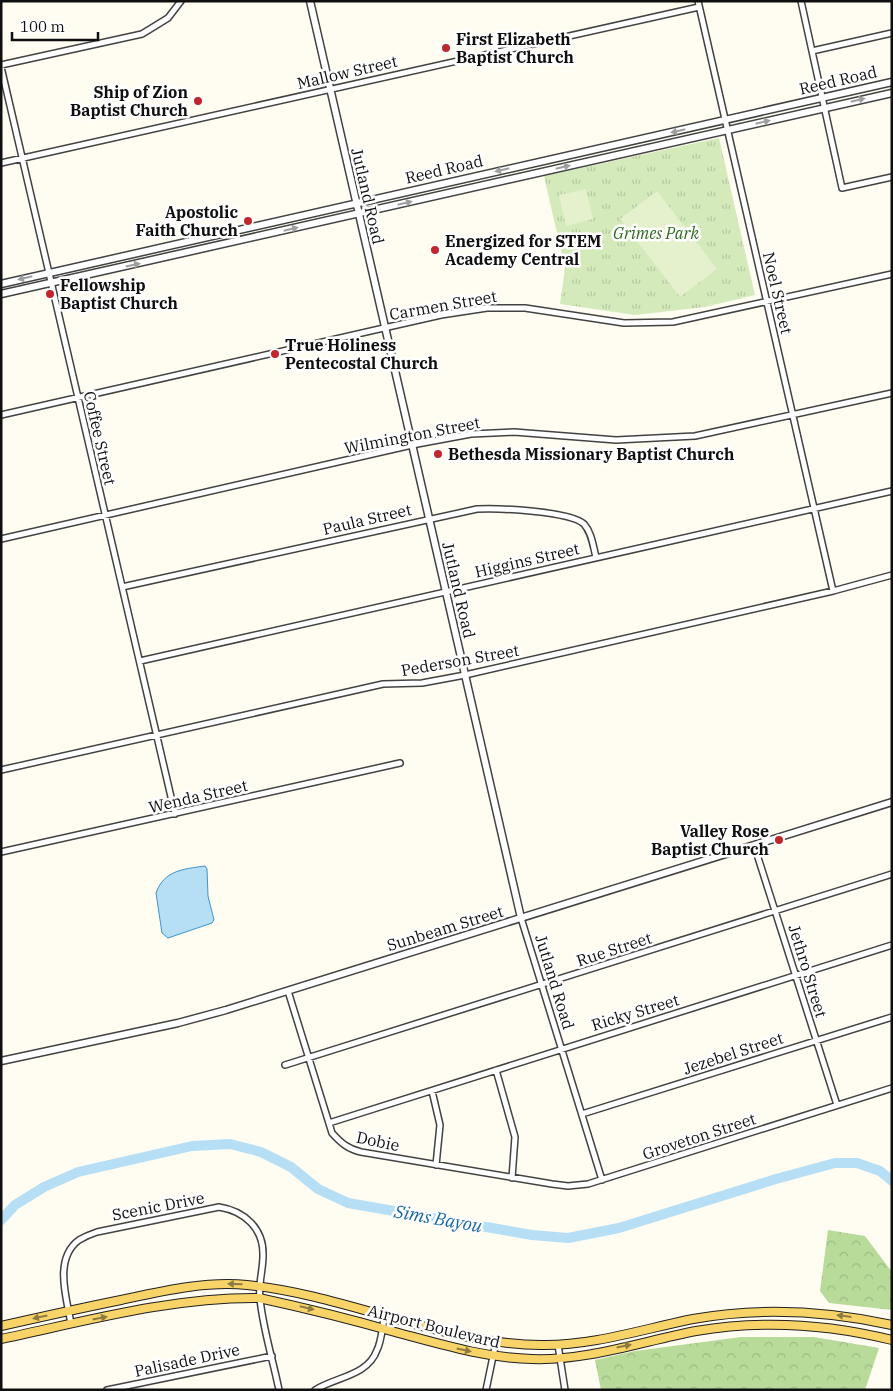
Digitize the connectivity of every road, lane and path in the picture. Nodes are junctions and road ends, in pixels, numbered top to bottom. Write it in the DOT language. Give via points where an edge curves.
graph roads {
  1 [pos="181,1"];
  2 [pos="310,1"];
  3 [pos="800,1"];
  4 [pos="699,4"];
  5 [pos="892,33"];
  6 [pos="812,51"];
  7 [pos="1,66"];
  8 [pos="892,82"];
  9 [pos="330,89"];
  10 [pos="892,93"];
  11 [pos="822,97"];
  12 [pos="825,108"];
  13 [pos="725,119"];
  14 [pos="728,130"];
  15 [pos="634,141"];
  16 [pos="635,151"];
  17 [pos="23,159"];
  18 [pos="1,163"];
  19 [pos="526,165"];
  20 [pos="528,175"];
  21 [pos="892,177"];
  22 [pos="451,182"];
  23 [pos="454,191"];
  24 [pos="355,203"];
  25 [pos="357,214"];
  26 [pos="265,224"];
  27 [pos="268,234"];
  28 [pos="166,246"];
  29 [pos="168,257"];
  30 [pos="48,273"];
  31 [pos="892,274"];
  32 [pos="51,282"];
  33 [pos="1,284"];
  34 [pos="1,294"];
  35 [pos="767,302"];
  36 [pos="384,328"];
  37 [pos="892,393"];
  38 [pos="77,398"];
  39 [pos="1,415"];
  40 [pos="793,416"];
  41 [pos="412,445"];
  42 [pos="892,491"];
  43 [pos="814,508"];
  44 [pos="105,515"];
  45 [pos="428,518"];
  46 [pos="1,538"];
  47 [pos="596,557"];
  48 [pos="892,575"];
  49 [pos="122,588"];
  50 [pos="833,591"];
  51 [pos="446,592"];
  52 [pos="140,661"];
  53 [pos="465,675"];
  54 [pos="157,734"];
  55 [pos="400,763"];
  56 [pos="1,770"];
  57 [pos="892,802"];
  58 [pos="175,814"];
  59 [pos="754,845"];
  60 [pos="1,852"];
  61 [pos="892,874"];
  62 [pos="777,912"];
  63 [pos="521,918"];
  64 [pos="892,945"];
  65 [pos="797,975"];
  66 [pos="542,984"];
  67 [pos="288,991"];
  68 [pos="892,1016"];
  69 [pos="816,1040"];
  70 [pos="561,1048"];
  71 [pos="309,1058"];
  72 [pos="1,1060"];
  73 [pos="285,1065"];
  74 [pos="496,1070"];
  75 [pos="892,1088"];
  76 [pos="432,1090"];
  77 [pos="837,1105"];
  78 [pos="582,1114"];
  79 [pos="329,1123"];
  80 [pos="436,1165"];
  81 [pos="512,1178"];
  82 [pos="602,1180"];
  83 [pos="260,1287"];
  84 [pos="158,1292"];
  85 [pos="259,1298"];
  86 [pos="160,1306"];
  87 [pos="69,1311"];
  88 [pos="816,1313"];
  89 [pos="385,1315"];
  90 [pos="695,1319"];
  91 [pos="71,1324"];
  92 [pos="892,1325"];
  93 [pos="1,1326"];
  94 [pos="816,1326"];
  95 [pos="382,1328"];
  96 [pos="697,1331"];
  97 [pos="1,1339"];
  98 [pos="892,1340"];
  99 [pos="496,1342"];
  100 [pos="558,1345"];
  101 [pos="272,1356"];
  102 [pos="494,1356"];
  103 [pos="559,1359"];
  104 [pos="107,1390"];
  105 [pos="279,1390"];
  106 [pos="315,1390"];
  107 [pos="486,1390"];
  108 [pos="565,1390"];
  1 -- 7 [label="street" via="168,18 142,34"];
  2 -- 9 [label="street, Jutland Road"];
  3 -- 6 [label="street"];
  4 -- 9 [label="street, Mallow Street"];
  4 -- 13 [label="street, Noel Street"];
  5 -- 6 [label="street"];
  6 -- 11 [label="street"];
  7 -- 17 [label="street, Coffee Street"];
  8 -- 11 [label="street, Reed Road"];
  9 -- 17 [label="street, Mallow Street"];
  9 -- 24 [label="street, Jutland Road"];
  12 -- 10 [label="street, Reed Road, one-way"];
  11 -- 12 [label="street"];
  11 -- 13 [label="street, Reed Road"];
  14 -- 12 [label="street, Reed Road, one-way"];
  12 -- 21 [label="street" via="842,188"];
  13 -- 14 [label="street, Noel Street"];
  13 -- 15 [label="street, Reed Road, one-way"];
  14 -- 16 [label="street, Reed Road"];
  14 -- 35 [label="street, Noel Street"];
  15 -- 16 [label="street"];
  15 -- 19 [label="street, Reed Road"];
  20 -- 16 [label="street, Reed Road, one-way"];
  17 -- 18 [label="street, Mallow Street"];
  17 -- 30 [label="street, Coffee Street"];
  19 -- 20 [label="street"];
  19 -- 22 [label="street, Reed Road, one-way"];
  20 -- 23 [label="street, Reed Road"];
  22 -- 23 [label="street"];
  22 -- 24 [label="street, Reed Road"];
  25 -- 23 [label="street, Reed Road, one-way"];
  24 -- 25 [label="street, Jutland Road"];
  24 -- 26 [label="street, Reed Road"];
  27 -- 25 [label="street, Reed Road, one-way"];
  25 -- 36 [label="street, Jutland Road"];
  26 -- 27 [label="street"];
  26 -- 28 [label="street, Reed Road"];
  27 -- 29 [label="street, Reed Road"];
  28 -- 29 [label="street"];
  28 -- 30 [label="street, Reed Road"];
  32 -- 29 [label="street, Reed Road, one-way"];
  30 -- 32 [label="street, Coffee Street"];
  30 -- 33 [label="street, Reed Road, one-way"];
  31 -- 35 [label="street, Carmen Street"];
  32 -- 34 [label="street, Reed Road"];
  32 -- 38 [label="street, Coffee Street"];
  35 -- 36 [label="street, Carmen Street" via="673,322 624,323 546,309 507,307 441,315"];
  35 -- 40 [label="street, Noel Street"];
  36 -- 38 [label="street, Carmen Street"];
  36 -- 41 [label="street, Jutland Road"];
  37 -- 40 [label="street, Wilmington Street"];
  38 -- 39 [label="street, Carmen Street"];
  38 -- 44 [label="street, Coffee Street"];
  40 -- 41 [label="street, Wilmington Street" via="695,436 616,440 514,432 471,434"];
  40 -- 43 [label="street, Noel Street"];
  41 -- 44 [label="street, Wilmington Street"];
  41 -- 45 [label="street, Jutland Road"];
  42 -- 43 [label="street, Higgins Street"];
  43 -- 47 [label="street, Higgins Street"];
  43 -- 50 [label="street, Noel Street"];
  44 -- 46 [label="street, Wilmington Street"];
  44 -- 49 [label="street, Coffee Street"];
  45 -- 47 [label="street, Paula Street" via="477,508 508,508 570,518 584,524 592,537"];
  45 -- 49 [label="street, Paula Street"];
  45 -- 51 [label="street, Jutland Road"];
  47 -- 51 [label="street, Higgins Street"];
  48 -- 50 [label="street, Pederson Street"];
  49 -- 52 [label="street, Coffee Street"];
  50 -- 53 [label="street, Pederson Street"];
  51 -- 52 [label="street, Higgins Street"];
  51 -- 53 [label="street, Jutland Road"];
  52 -- 54 [label="street, Coffee Street"];
  53 -- 54 [label="street, Pederson Street" via="422,683 383,684"];
  53 -- 63 [label="street, Jutland Road"];
  54 -- 56 [label="street, Pederson Street"];
  54 -- 58 [label="street, Coffee Street"];
  55 -- 58 [label="street, Wenda Street"];
  57 -- 59 [label="street, Sunbeam Street"];
  58 -- 60 [label="street, Wenda Street"];
  59 -- 62 [label="street, Jethro Street"];
  59 -- 63 [label="street, Sunbeam Street"];
  61 -- 62 [label="street, Rue Street"];
  62 -- 65 [label="street, Jethro Street"];
  62 -- 66 [label="street, Rue Street"];
  63 -- 66 [label="street, Jutland Road"];
  63 -- 67 [label="street, Sunbeam Street"];
  64 -- 65 [label="street, Ricky Street"];
  65 -- 69 [label="street, Jethro Street"];
  65 -- 70 [label="street, Ricky Street"];
  66 -- 70 [label="street, Jutland Road"];
  66 -- 71 [label="street, Rue Street"];
  67 -- 71 [label="street, Dobie"];
  67 -- 72 [label="street, Sunbeam Street" via="178,1023"];
  68 -- 69 [label="street, Jezebel Street"];
  69 -- 77 [label="street, Jethro Street"];
  69 -- 78 [label="street, Jezebel Street"];
  70 -- 74 [label="street, Ricky Street"];
  70 -- 78 [label="street, Jutland Road"];
  71 -- 73 [label="street, Rue Street"];
  71 -- 79 [label="street, Dobie"];
  74 -- 76 [label="street, Ricky Street"];
  74 -- 81 [label="street" via="515,1137"];
  75 -- 77 [label="street, Groveton Street"];
  76 -- 79 [label="street, Ricky Street"];
  76 -- 80 [label="street" via="440,1125"];
  77 -- 82 [label="street, Groveton Street"];
  78 -- 82 [label="street, Jutland Road"];
  79 -- 80 [label="street, Dobie" via="332,1133 350,1149"];
  80 -- 81 [label="street, Dobie"];
  81 -- 82 [label="street, Groveton Street" via="568,1186"];
  83 -- 84 [label="main road, Airport Boulevard, one-way" via="210,1284"];
  83 -- 85 [label="street, Scenic Drive"];
  83 -- 87 [label="street, Scenic Drive" via="263,1254 259,1236 247,1218 234,1210 219,1207 97,1232 79,1240 66,1259 64,1278"];
  83 -- 89 [label="main road, Airport Boulevard" via="313,1296"];
  84 -- 86 [label="main road"];
  84 -- 87 [label="main road, Airport Boulevard"];
  85 -- 86 [label="main road, Airport Boulevard" via="212,1298"];
  85 -- 95 [label="main road, Airport Boulevard, one-way"];
  85 -- 101 [label="street, Scenic Drive"];
  91 -- 86 [label="main road, Airport Boulevard, one-way"];
  87 -- 91 [label="street, Scenic Drive"];
  87 -- 93 [label="main road, Airport Boulevard, one-way"];
  88 -- 90 [label="main road, Airport Boulevard" via="736,1313"];
  92 -- 88 [label="main road, Airport Boulevard, one-way"];
  88 -- 94 [label="main road"];
  89 -- 95 [label="street"];
  89 -- 99 [label="main road, Airport Boulevard"];
  90 -- 96 [label="main road"];
  90 -- 100 [label="main road, Airport Boulevard"];
  91 -- 97 [label="main road, Airport Boulevard"];
  94 -- 96 [label="main road, Airport Boulevard" via="737,1326"];
  94 -- 98 [label="main road, Airport Boulevard"];
  95 -- 102 [label="main road, Airport Boulevard, one-way"];
  95 -- 106 [label="street" via="378,1350 371,1361 360,1370"];
  103 -- 96 [label="main road, Airport Boulevard, one-way"];
  99 -- 100 [label="main road, Airport Boulevard"];
  99 -- 102 [label="street"];
  100 -- 103 [label="street"];
  101 -- 104 [label="street, Palisade Drive"];
  101 -- 105 [label="street, Scenic Drive"];
  102 -- 103 [label="main road, Airport Boulevard"];
  102 -- 107 [label="street"];
  103 -- 108 [label="street"];
}
